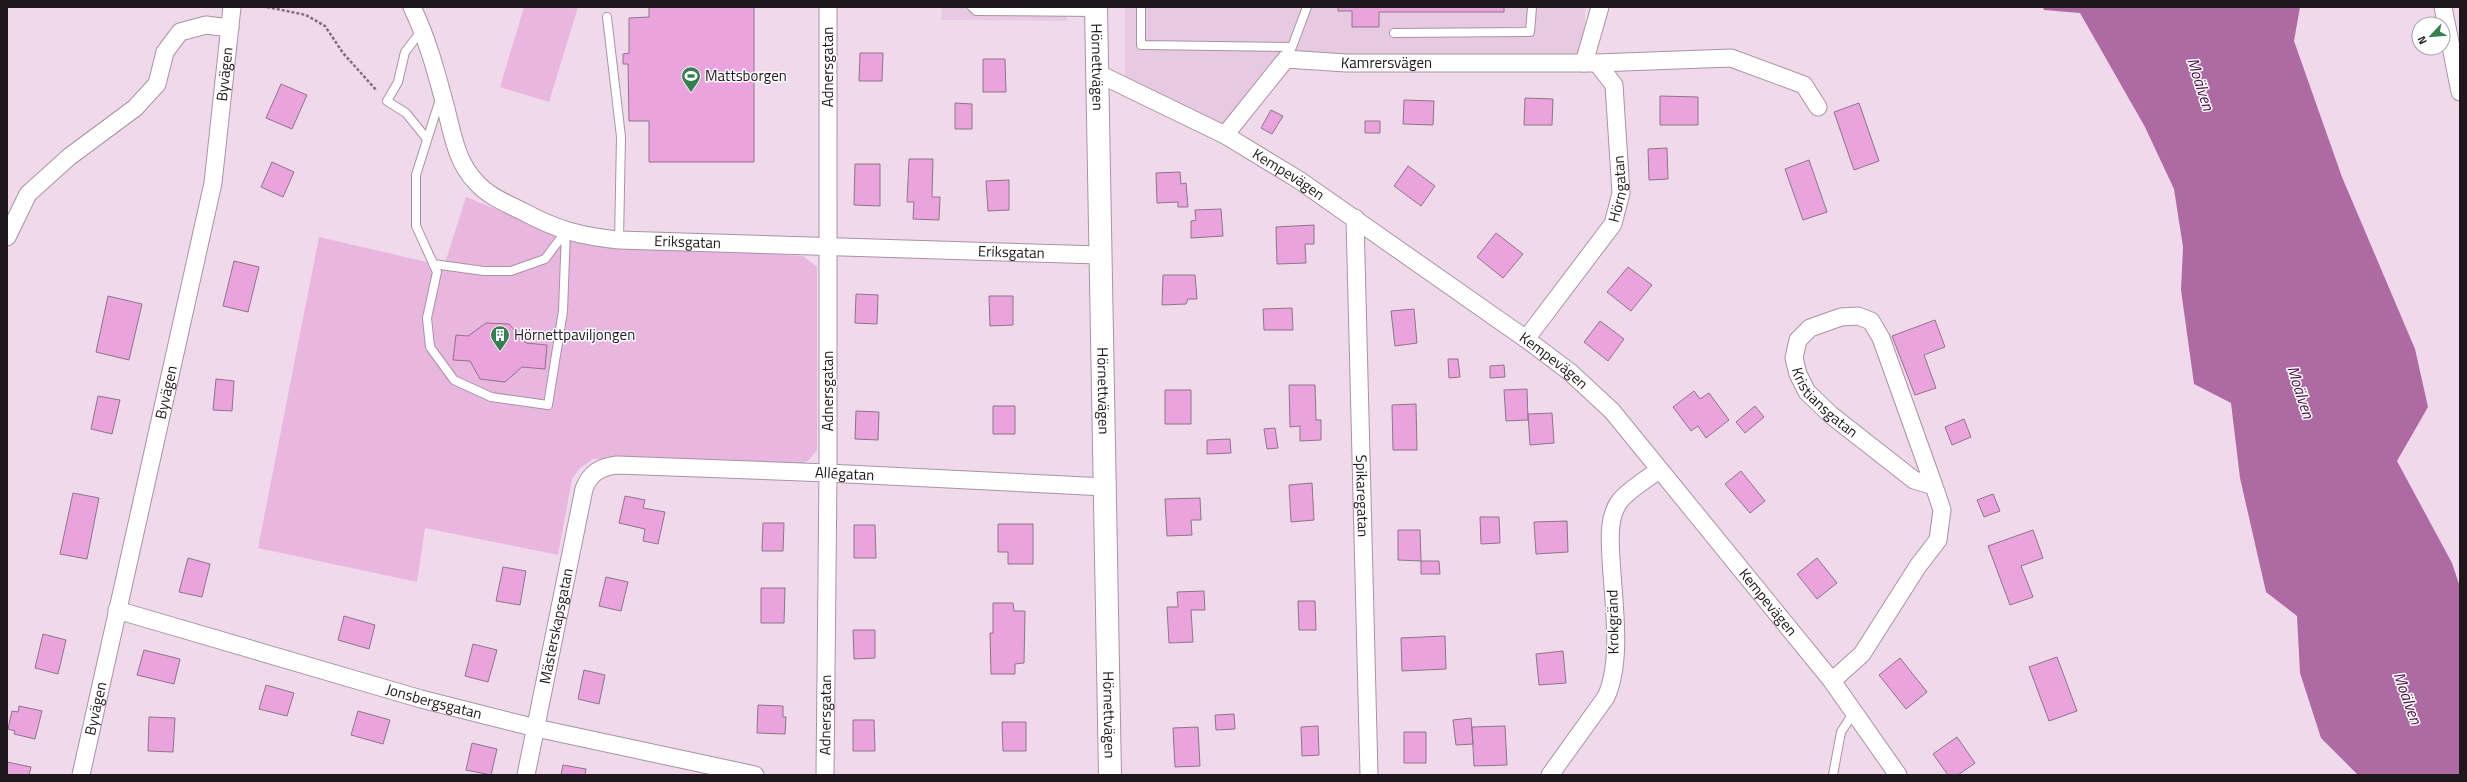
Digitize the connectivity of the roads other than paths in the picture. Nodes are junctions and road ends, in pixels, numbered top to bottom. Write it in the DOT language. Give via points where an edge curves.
graph roads {
  1 [pos="232,7"];
  2 [pos="412,7"];
  3 [pos="828,7"];
  4 [pos="972,7"];
  5 [pos="1141,7"];
  6 [pos="1307,7"];
  7 [pos="1532,7"];
  8 [pos="1600,7"];
  9 [pos="2443,7"];
  10 [pos="1020,9"];
  11 [pos="1096,9"];
  12 [pos="608,17"];
  13 [pos="230,28"];
  14 [pos="423,30"];
  15 [pos="1394,33"];
  16 [pos="1289,53"];
  17 [pos="1590,63"];
  18 [pos="1097,73"];
  19 [pos="2460,92"];
  20 [pos="442,94"];
  21 [pos="1818,107"];
  22 [pos="1225,135"];
  23 [pos="428,139"];
  24 [pos="1356,218"];
  25 [pos="566,232"];
  26 [pos="7,237"];
  27 [pos="619,240"];
  28 [pos="827,247"];
  29 [pos="1100,255"];
  30 [pos="433,264"];
  31 [pos="1526,339"];
  32 [pos="1659,470"];
  33 [pos="828,473"];
  34 [pos="588,478"];
  35 [pos="1934,486"];
  36 [pos="1105,487"];
  37 [pos="117,610"];
  38 [pos="1832,681"];
  39 [pos="1854,712"];
  40 [pos="536,728"];
  41 [pos="81,775"];
  42 [pos="526,775"];
  43 [pos="755,775"];
  44 [pos="825,775"];
  45 [pos="1110,775"];
  46 [pos="1369,775"];
  47 [pos="1550,775"];
  48 [pos="1833,775"];
  49 [pos="1898,775"];
  1 -- 13 [label="street, Byvägen"];
  2 -- 14 [label="street, Eriksgatan"];
  3 -- 28 [label="street, Adnersgatan"];
  4 -- 10 [label="lane" via="976,10"];
  5 -- 16 [label="lane" via="1141,45"];
  6 -- 16 [label="lane"];
  7 -- 15 [label="lane" via="1530,32"];
  8 -- 17 [label="street"];
  9 -- 19 [label="street"];
  10 -- 11 [label="lane"];
  11 -- 18 [label="street, Hörnettvägen"];
  12 -- 27 [label="lane" via="621,137"];
  13 -- 26 [label="street" via="206,24 180,32 165,52 157,84 135,108 69,157 28,194"];
  13 -- 37 [label="street, Byvägen" via="213,183"];
  14 -- 20 [label="street, Eriksgatan"];
  14 -- 23 [label="lane" via="405,52 398,82 387,101 406,112"];
  16 -- 17 [label="street, Kamrersvägen" via="1346,63"];
  16 -- 22 [label="street"];
  17 -- 21 [label="street, Kamrersvägen" via="1731,58 1804,85"];
  17 -- 31 [label="street, Hörngatan" via="1614,85 1621,193 1613,224"];
  18 -- 22 [label="street, Kempevägen"];
  18 -- 29 [label="street, Hörnettvägen"];
  20 -- 23 [label="lane"];
  20 -- 25 [label="street, Eriksgatan" via="456,146 465,167 476,182 500,200"];
  22 -- 24 [label="street, Kempevägen"];
  23 -- 30 [label="lane" via="416,175 416,226"];
  24 -- 31 [label="street, Kempevägen"];
  24 -- 46 [label="street, Spikaregatan"];
  25 -- 27 [label="street, Eriksgatan" via="584,237"];
  25 -- 30 [label="lane" via="545,259 511,271 484,271"];
  25 -- 30 [label="lane" via="563,311 548,405 491,397 454,380 430,347 427,318 437,272"];
  27 -- 28 [label="street, Eriksgatan"];
  28 -- 29 [label="street, Eriksgatan"];
  28 -- 33 [label="street, Adnersgatan"];
  29 -- 36 [label="street, Hörnettvägen"];
  31 -- 32 [label="street, Kempevägen" via="1570,372 1612,411"];
  32 -- 38 [label="street, Kempevägen"];
  32 -- 47 [label="street, Krokgränd" via="1619,502 1612,516 1610,538 1615,644 1612,684 1606,697"];
  33 -- 34 [label="street, Allégatan" via="616,465 605,466"];
  33 -- 36 [label="street, Allégatan"];
  33 -- 44 [label="street, Adnersgatan"];
  34 -- 40 [label="street, Mästerskapsgatan"];
  35 -- 35 [label="street, Kristiansgatan" via="1881,338 1871,321 1858,316 1841,317 1810,328 1798,340 1794,358 1798,374 1808,392 1831,415 1914,480"];
  35 -- 38 [label="street, Kristiansgatan" via="1942,510 1938,540 1918,566 1862,654"];
  36 -- 45 [label="street, Hörnettvägen"];
  37 -- 40 [label="street, Jonsbergsgatan" via="421,699"];
  37 -- 41 [label="street, Byvägen"];
  38 -- 39 [label="street, Kempevägen"];
  39 -- 48 [label="lane" via="1841,732"];
  39 -- 49 [label="street, Kempevägen"];
  40 -- 42 [label="street, Mästerskapsgatan"];
  40 -- 43 [label="street, Jonsbergsgatan"];
}
